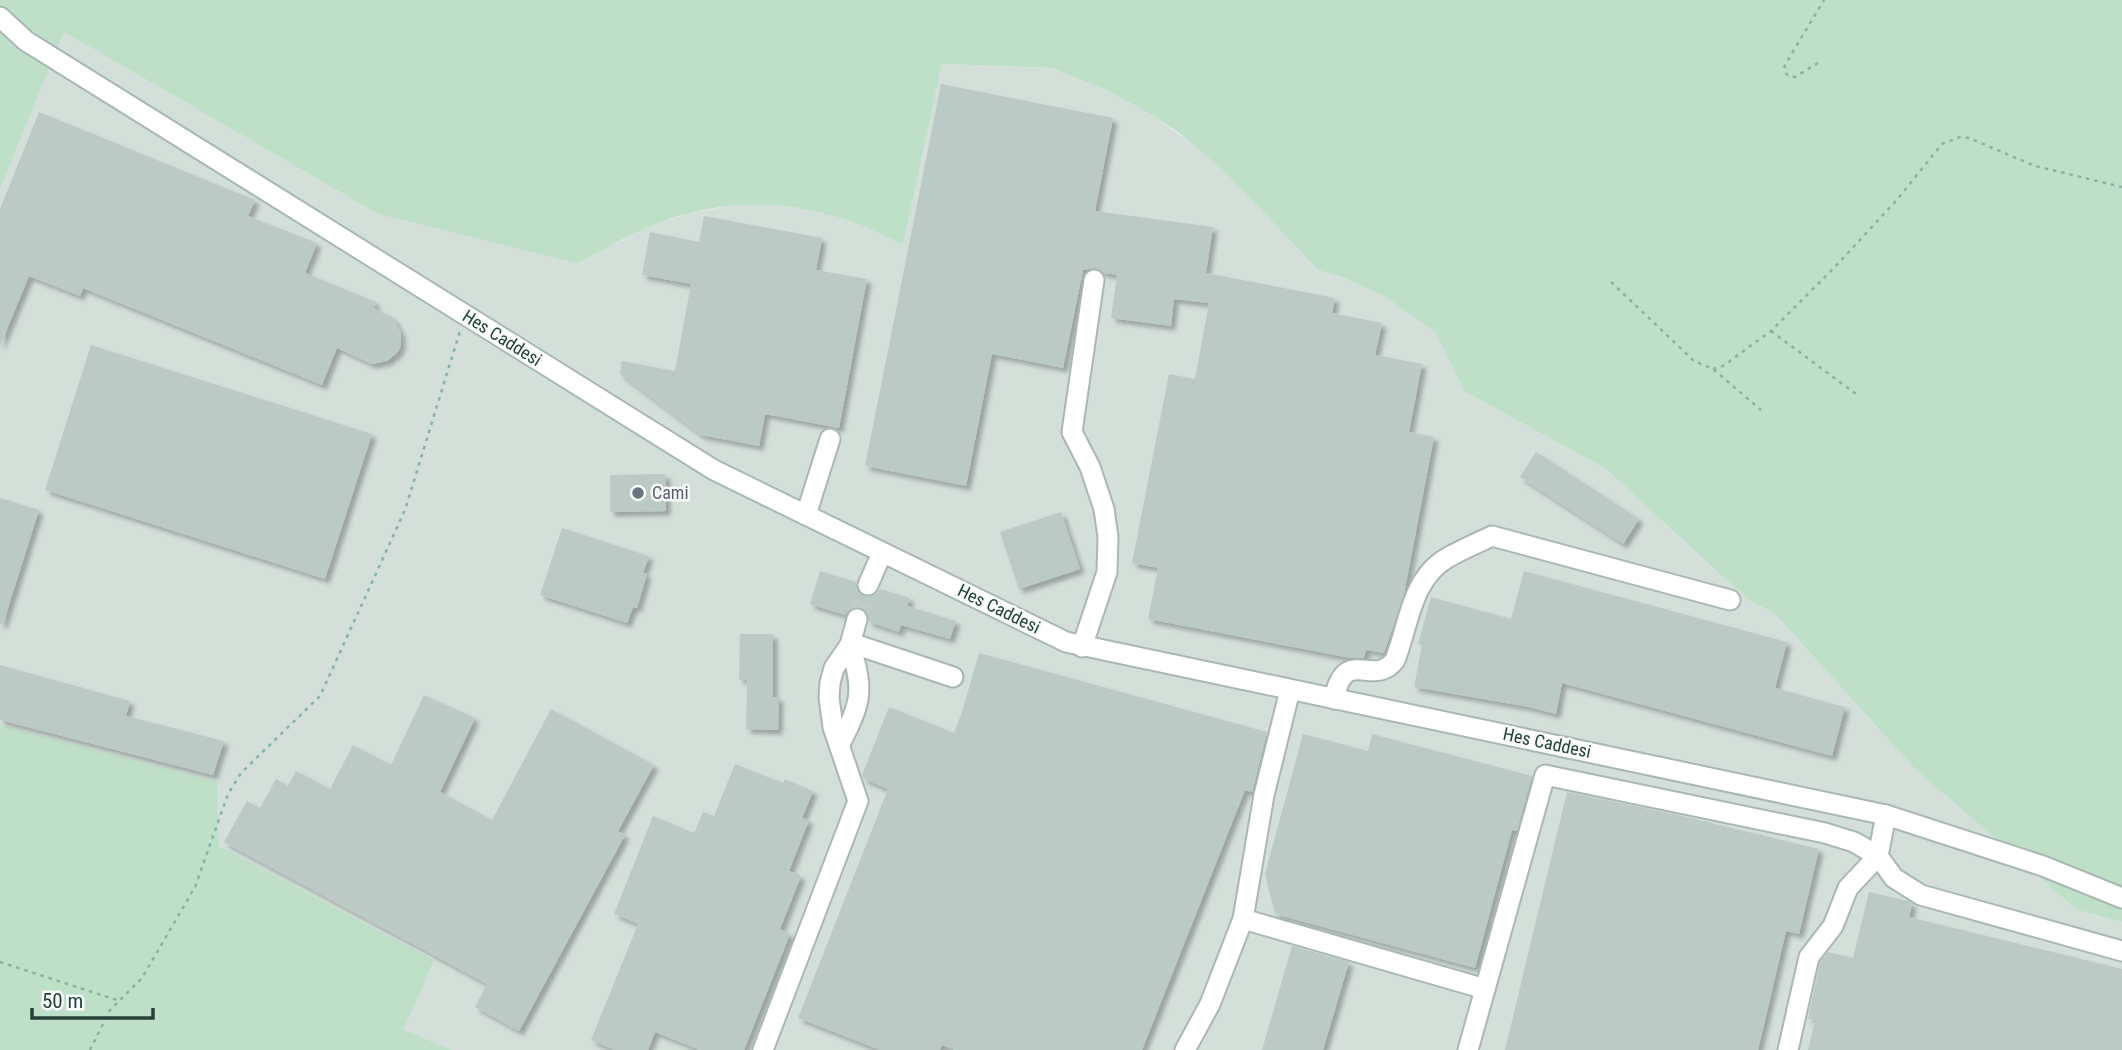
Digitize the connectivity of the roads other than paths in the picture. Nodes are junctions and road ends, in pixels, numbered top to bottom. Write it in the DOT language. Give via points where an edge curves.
graph roads {
  1 [pos="0,17"];
  2 [pos="1094,280"];
  3 [pos="830,439"];
  4 [pos="806,515"];
  5 [pos="882,553"];
  6 [pos="868,585"];
  7 [pos="1730,600"];
  8 [pos="857,619"];
  9 [pos="851,644"];
  10 [pos="1082,647"];
  11 [pos="953,677"];
  12 [pos="1290,690"];
  13 [pos="1334,699"];
  14 [pos="840,744"];
  15 [pos="1886,815"];
  16 [pos="1878,856"];
  17 [pos="2122,898"];
  18 [pos="1243,919"];
  19 [pos="2122,951"];
  20 [pos="1485,989"];
  21 [pos="763,1050"];
  22 [pos="1185,1050"];
  23 [pos="1468,1050"];
  24 [pos="1788,1050"];
  1 -- 4 [label="street, Hes Caddesi" via="26,41 714,470"];
  2 -- 10 [label="street" via="1072,432 1104,509 1108,560"];
  3 -- 4 [label="street"];
  4 -- 5 [label="street, Hes Caddesi"];
  5 -- 6 [label="street"];
  5 -- 10 [label="street, Hes Caddesi"];
  7 -- 13 [label="street" via="1492,536 1444,559 1426,576 1391,666 1349,671 1337,682"];
  8 -- 9 [label="street"];
  9 -- 11 [label="street"];
  9 -- 14 [label="street" via="861,688"];
  9 -- 14 [label="street" via="834,668 830,683 833,727"];
  10 -- 12 [label="street, Hes Caddesi"];
  12 -- 13 [label="street, Hes Caddesi"];
  12 -- 18 [label="street" via="1264,795"];
  13 -- 15 [label="street, Hes Caddesi"];
  14 -- 21 [label="street" via="858,801"];
  15 -- 16 [label="street"];
  15 -- 17 [label="street, Hes Caddesi" via="2043,866"];
  16 -- 19 [label="street" via="1894,878 1921,895"];
  16 -- 20 [label="street" via="1825,833 1545,775"];
  16 -- 24 [label="street" via="1849,888 1833,926 1809,957"];
  18 -- 20 [label="street"];
  18 -- 22 [label="street" via="1210,1004"];
  20 -- 23 [label="street"];
}
